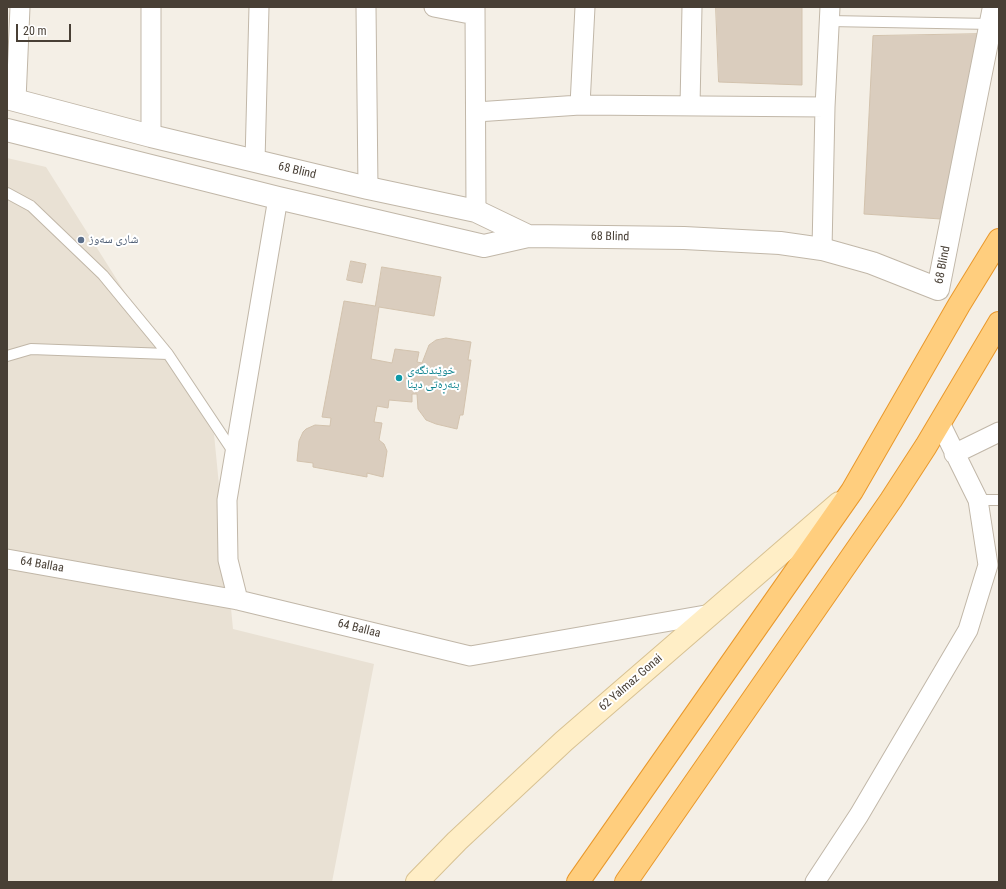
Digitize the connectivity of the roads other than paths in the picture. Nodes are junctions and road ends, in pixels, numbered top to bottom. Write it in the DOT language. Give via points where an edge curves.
graph roads {
  1 [pos="20,7"];
  2 [pos="151,7"];
  3 [pos="259,7"];
  4 [pos="366,7"];
  5 [pos="434,7"];
  6 [pos="585,7"];
  7 [pos="692,7"];
  8 [pos="475,11"];
  9 [pos="829,14"];
  10 [pos="992,15"];
  11 [pos="12,99"];
  12 [pos="580,105"];
  13 [pos="690,106"];
  14 [pos="825,107"];
  15 [pos="476,112"];
  16 [pos="7,130"];
  17 [pos="151,136"];
  18 [pos="255,161"];
  19 [pos="368,188"];
  20 [pos="7,193"];
  21 [pos="278,198"];
  22 [pos="476,211"];
  23 [pos="528,236"];
  24 [pos="999,240"];
  25 [pos="822,249"];
  26 [pos="938,290"];
  27 [pos="959,305"];
  28 [pos="999,323"];
  29 [pos="168,354"];
  30 [pos="7,356"];
  31 [pos="940,423"];
  32 [pos="999,432"];
  33 [pos="234,453"];
  34 [pos="954,454"];
  35 [pos="852,491"];
  36 [pos="978,500"];
  37 [pos="999,500"];
  38 [pos="7,559"];
  39 [pos="238,600"];
  40 [pos="711,614"];
  41 [pos="417,882"];
  42 [pos="578,882"];
  43 [pos="626,882"];
  44 [pos="815,882"];
  1 -- 11 [label="street"];
  2 -- 17 [label="street"];
  3 -- 18 [label="street"];
  4 -- 19 [label="street"];
  5 -- 8 [label="street"];
  6 -- 12 [label="street"];
  7 -- 13 [label="street"];
  8 -- 15 [label="street"];
  9 -- 10 [label="lane"];
  9 -- 14 [label="street"];
  10 -- 26 [label="street, 68 Blind"];
  11 -- 17 [label="street, 68 Blind"];
  12 -- 13 [label="street"];
  12 -- 15 [label="street"];
  13 -- 14 [label="street"];
  14 -- 25 [label="street"];
  15 -- 22 [label="street"];
  16 -- 21 [label="street"];
  17 -- 18 [label="street, 68 Blind"];
  18 -- 19 [label="street, 68 Blind"];
  19 -- 22 [label="street, 68 Blind"];
  20 -- 29 [label="lane" via="31,206 103,275"];
  21 -- 23 [label="street" via="484,246"];
  21 -- 33 [label="street"];
  22 -- 23 [label="street, 68 Blind"];
  23 -- 25 [label="street, 68 Blind" via="684,238 780,243"];
  24 -- 27 [label="highway"];
  25 -- 26 [label="street, 68 Blind" via="872,263"];
  26 -- 27 [label="street"];
  27 -- 35 [label="highway"];
  28 -- 31 [label="highway"];
  29 -- 30 [label="lane" via="31,349"];
  29 -- 33 [label="lane"];
  31 -- 34 [label="street"];
  31 -- 43 [label="highway" via="891,500"];
  32 -- 34 [label="street"];
  33 -- 39 [label="street" via="226,500 226,530 228,560"];
  34 -- 36 [label="street"];
  35 -- 40 [label="main road, 62 Yalmaz Gonai"];
  35 -- 42 [label="highway"];
  36 -- 37 [label="lane"];
  36 -- 44 [label="street" via="988,565 968,630 859,815"];
  38 -- 39 [label="street, 64 Ballaa"];
  39 -- 40 [label="street, 64 Ballaa" via="470,656"];
  40 -- 41 [label="main road, 62 Yalmaz Gonai" via="525,777 456,841"];
}
